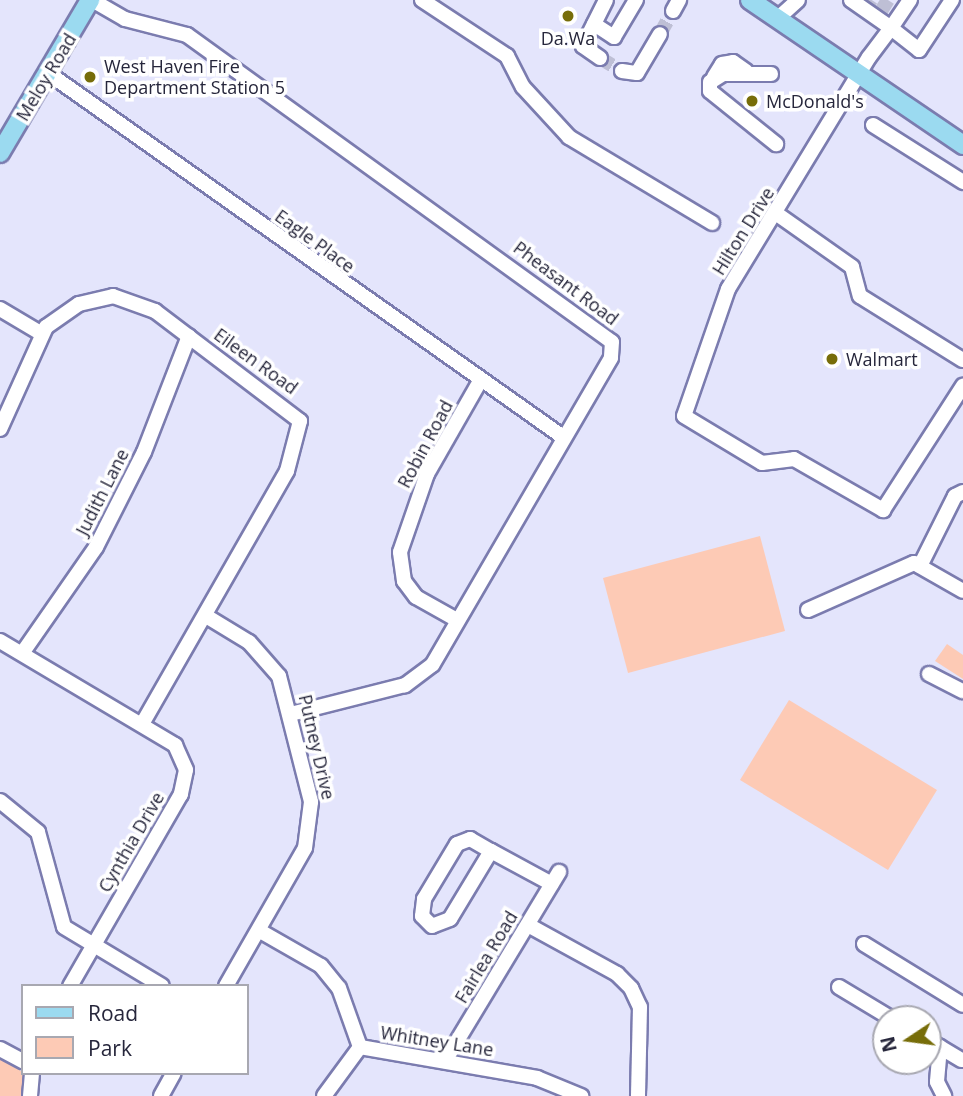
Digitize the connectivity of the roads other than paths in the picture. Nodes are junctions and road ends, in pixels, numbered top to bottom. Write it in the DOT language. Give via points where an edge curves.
graph roads {
  1 [pos="91,0"];
  2 [pos="422,0"];
  3 [pos="606,0"];
  4 [pos="636,0"];
  5 [pos="798,0"];
  6 [pos="851,0"];
  7 [pos="910,0"];
  8 [pos="952,0"];
  9 [pos="753,1"];
  10 [pos="777,19"];
  11 [pos="594,24"];
  12 [pos="891,28"];
  13 [pos="660,34"];
  14 [pos="600,58"];
  15 [pos="622,71"];
  16 [pos="48,73"];
  17 [pos="771,75"];
  18 [pos="860,79"];
  19 [pos="873,125"];
  20 [pos="776,144"];
  21 [pos="963,145"];
  22 [pos="0,153"];
  23 [pos="963,182"];
  24 [pos="777,214"];
  25 [pos="712,223"];
  26 [pos="0,309"];
  27 [pos="42,334"];
  28 [pos="189,336"];
  29 [pos="963,360"];
  30 [pos="479,383"];
  31 [pos="963,386"];
  32 [pos="0,429"];
  33 [pos="563,437"];
  34 [pos="963,492"];
  35 [pos="920,566"];
  36 [pos="963,591"];
  37 [pos="808,610"];
  38 [pos="206,616"];
  39 [pos="457,620"];
  40 [pos="0,640"];
  41 [pos="23,652"];
  42 [pos="929,674"];
  43 [pos="963,691"];
  44 [pos="290,714"];
  45 [pos="142,724"];
  46 [pos="0,801"];
  47 [pos="491,850"];
  48 [pos="528,925"];
  49 [pos="260,931"];
  50 [pos="864,944"];
  51 [pos="94,946"];
  52 [pos="71,984"];
  53 [pos="159,984"];
  54 [pos="227,984"];
  55 [pos="839,987"];
  56 [pos="963,1005"];
  57 [pos="872,1007"];
  58 [pos="360,1047"];
  59 [pos="0,1048"];
  60 [pos="942,1048"];
  61 [pos="961,1059"];
  62 [pos="21,1060"];
  63 [pos="445,1061"];
  64 [pos="32,1075"];
  65 [pos="173,1075"];
  66 [pos="936,1075"];
  67 [pos="30,1096"];
  68 [pos="161,1096"];
  69 [pos="324,1096"];
  70 [pos="581,1096"];
  71 [pos="638,1096"];
  72 [pos="944,1096"];
  1 -- 16 [label="main road, Meloy Road"];
  1 -- 33 [label="street, Pheasant Road" via="125,19 187,35 605,331 612,342 611,358"];
  2 -- 25 [label="street" via="490,42 569,137"];
  3 -- 11 [label="street"];
  4 -- 11 [label="street" via="614,37"];
  5 -- 10 [label="street"];
  6 -- 12 [label="street" via="873,10"];
  7 -- 12 [label="street, Hilton Drive"];
  8 -- 12 [label="street" via="919,50"];
  9 -- 10 [label="main road"];
  10 -- 18 [label="main road"];
  11 -- 14 [label="street" via="583,46"];
  12 -- 18 [label="street, Hilton Drive"];
  13 -- 15 [label="street" via="637,73"];
  16 -- 22 [label="main road, Meloy Road"];
  16 -- 30 [label="street, Eagle Place"];
  17 -- 20 [label="street" via="746,71 714,77 713,98"];
  18 -- 21 [label="main road"];
  18 -- 24 [label="street, Hilton Drive"];
  19 -- 23 [label="street"];
  24 -- 29 [label="street" via="852,267 860,296"];
  24 -- 31 [label="street, Hilton Drive" via="728,289 684,416 762,463 794,459 883,510"];
  26 -- 27 [label="street"];
  27 -- 28 [label="street, Eileen Road" via="71,308 113,296 145,305"];
  27 -- 32 [label="street"];
  28 -- 38 [label="street, Eileen Road" via="291,409 301,431 287,471"];
  28 -- 41 [label="street, Judith Lane" via="144,452 96,548"];
  30 -- 33 [label="street, Eagle Place"];
  30 -- 39 [label="street, Robin Road" via="427,474 400,552 404,581 416,597"];
  33 -- 39 [label="street, Pheasant Road"];
  34 -- 35 [label="street" via="955,496"];
  35 -- 36 [label="street"];
  35 -- 37 [label="street" via="877,574"];
  38 -- 44 [label="street, Putney Drive" via="271,664"];
  38 -- 45 [label="street, Eileen Road"];
  39 -- 44 [label="street, Pheasant Road" via="421,677"];
  40 -- 41 [label="street, Cynthia Drive"];
  41 -- 45 [label="street, Cynthia Drive"];
  42 -- 43 [label="street"];
  44 -- 49 [label="street, Putney Drive" via="309,792 310,830"];
  45 -- 51 [label="street, Cynthia Drive" via="180,751 186,780"];
  46 -- 51 [label="street" via="28,819 44,844 58,920"];
  47 -- 47 [label="street" via="450,919 438,927 425,922 424,898 460,841"];
  47 -- 48 [label="street, Fairlea Road" via="555,878"];
  48 -- 63 [label="street, Fairlea Road"];
  48 -- 71 [label="street" via="617,974 631,988 640,1007"];
  49 -- 54 [label="street, Putney Drive"];
  49 -- 58 [label="street, Whitney Lane" via="321,966 339,988"];
  50 -- 56 [label="street"];
  51 -- 52 [label="street, Cynthia Drive"];
  51 -- 53 [label="street"];
  55 -- 57 [label="street"];
  58 -- 63 [label="street, Whitney Lane"];
  58 -- 69 [label="street"];
  59 -- 62 [label="street"];
  60 -- 61 [label="street"];
  63 -- 70 [label="street, Whitney Lane" via="537,1077"];
  64 -- 67 [label="street"];
  65 -- 68 [label="street"];
  66 -- 72 [label="street"];
}
